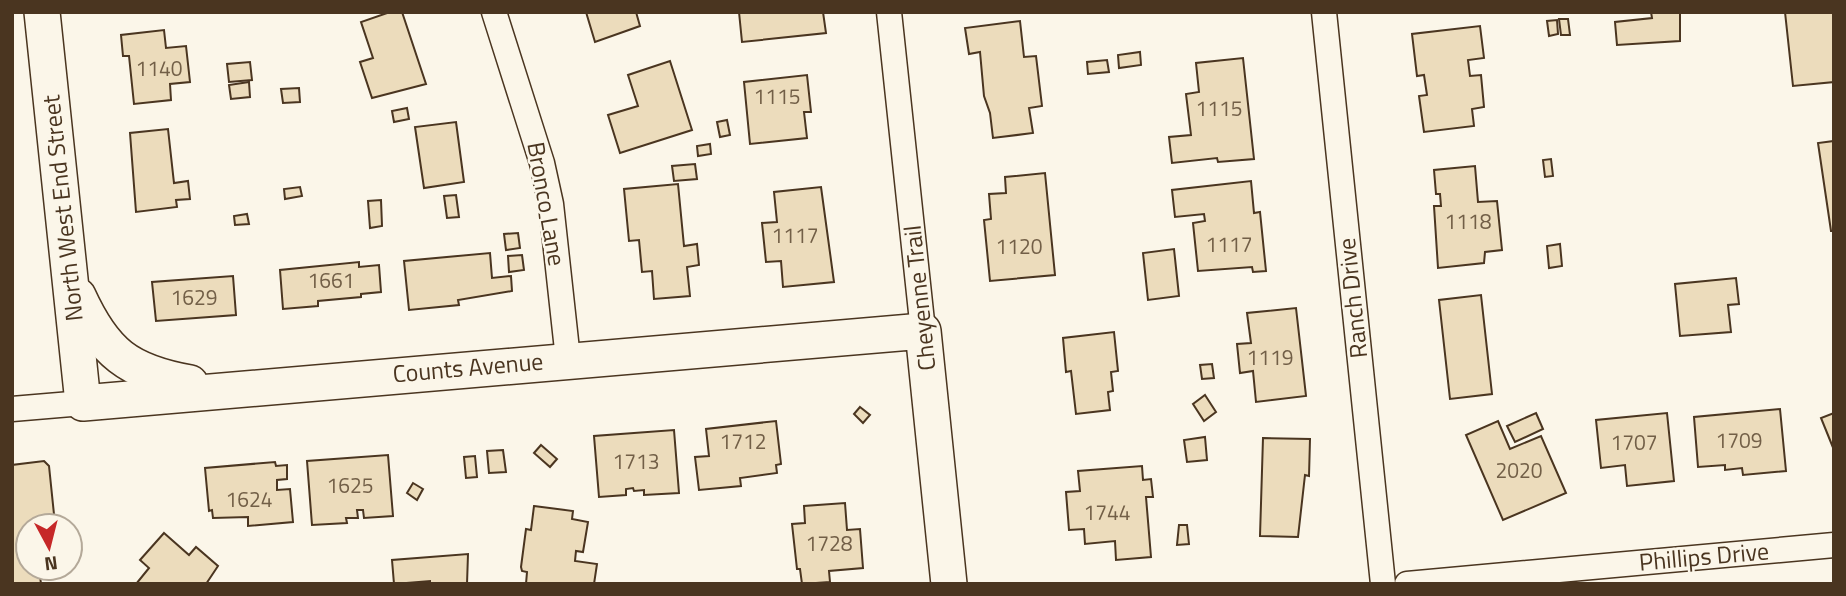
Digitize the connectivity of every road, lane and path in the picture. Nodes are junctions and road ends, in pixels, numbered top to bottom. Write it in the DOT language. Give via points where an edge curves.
graph roads {
  1 [pos="42,12"];
  2 [pos="494,12"];
  3 [pos="889,12"];
  4 [pos="1324,12"];
  5 [pos="70,281"];
  6 [pos="923,331"];
  7 [pos="568,359"];
  8 [pos="228,390"];
  9 [pos="83,403"];
  10 [pos="12,409"];
  11 [pos="1834,545"];
  12 [pos="949,584"];
  13 [pos="1383,584"];
  14 [pos="1407,584"];
  1 -- 5 [label="street, North West End Street"];
  2 -- 7 [label="street, Bronco Lane" via="551,204"];
  3 -- 6 [label="street, Cheyenne Trail"];
  4 -- 13 [label="street, Ranch Drive"];
  5 -- 8 [label="street" via="92,327 132,367 153,376"];
  5 -- 9 [label="street, North West End Street"];
  6 -- 7 [label="street, Counts Avenue"];
  6 -- 12 [label="street, Cheyenne Trail"];
  7 -- 8 [label="street, Counts Avenue"];
  8 -- 9 [label="street, Counts Avenue"];
  9 -- 10 [label="street, Counts Avenue"];
  11 -- 14 [label="street, Phillips Drive"];
}
